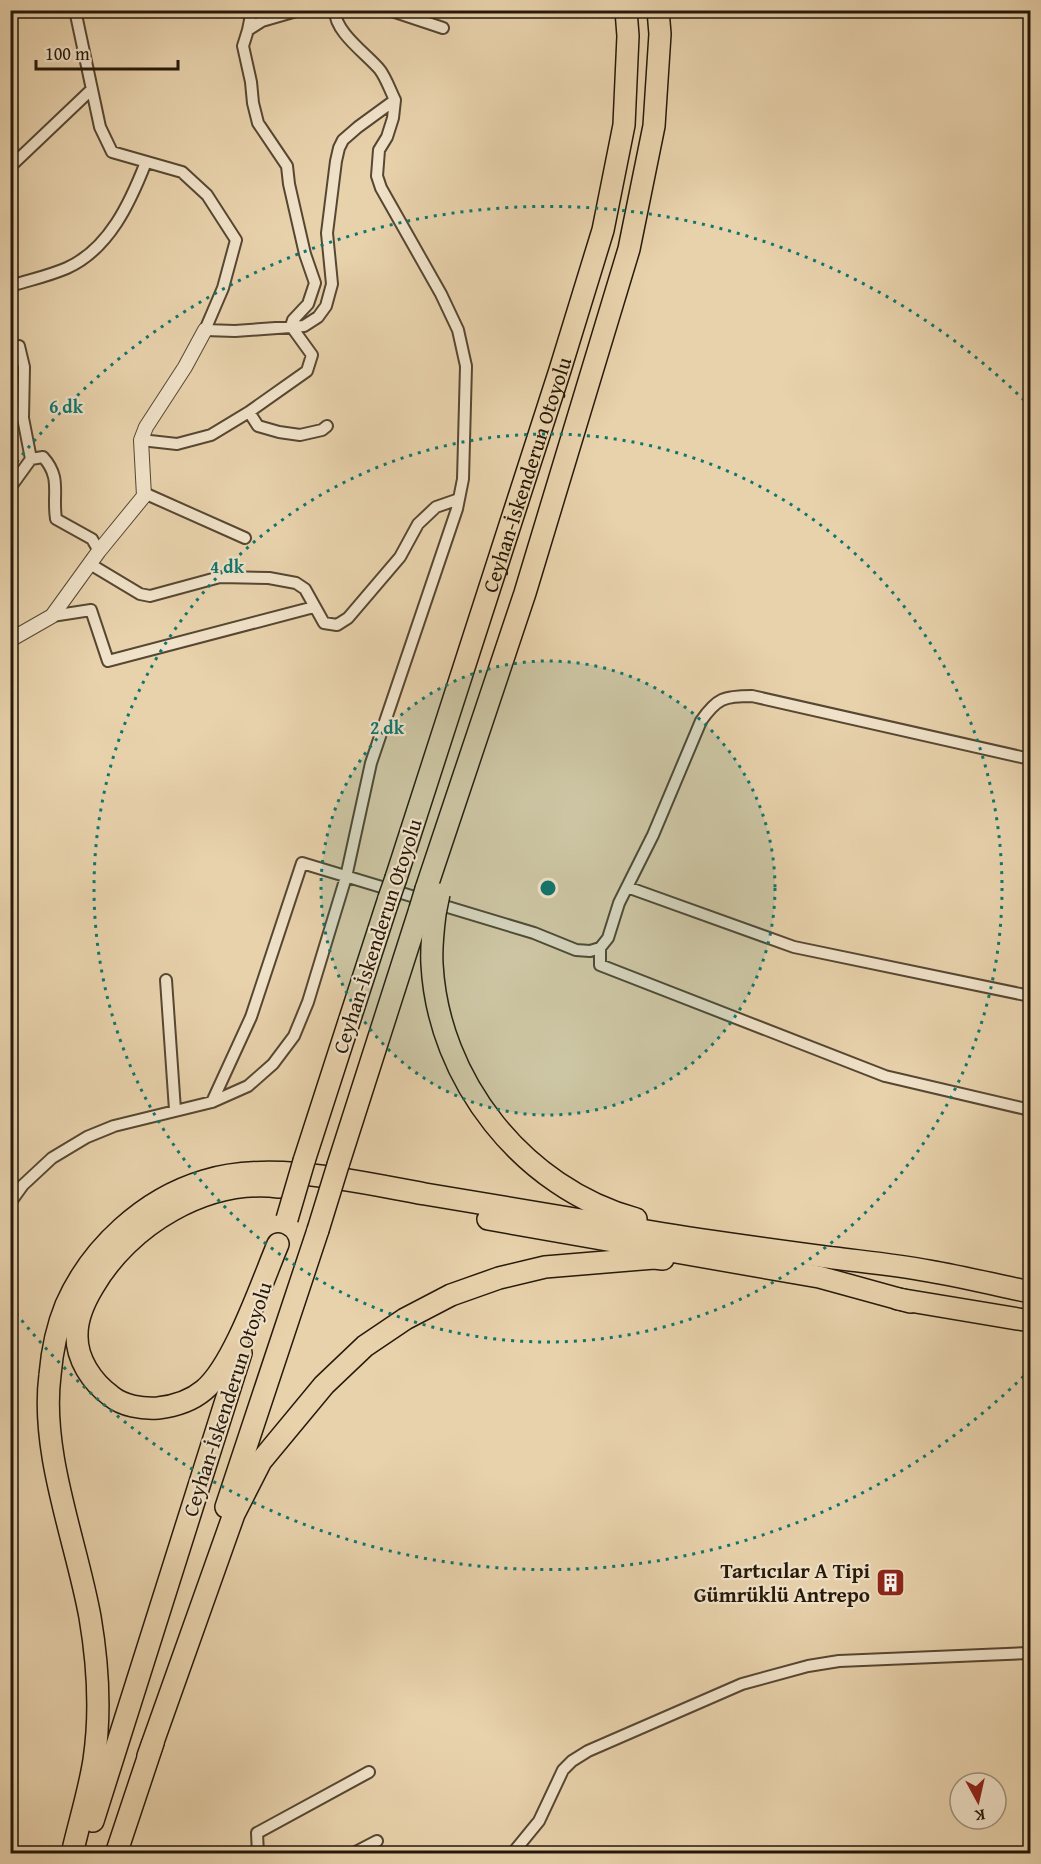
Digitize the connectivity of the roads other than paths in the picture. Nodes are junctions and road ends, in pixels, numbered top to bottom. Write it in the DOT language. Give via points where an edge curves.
graph roads {
  1 [pos="75,10"];
  2 [pos="252,10"];
  3 [pos="300,10"];
  4 [pos="335,10"];
  5 [pos="389,10"];
  6 [pos="626,10"];
  7 [pos="658,10"];
  8 [pos="443,28"];
  9 [pos="248,30"];
  10 [pos="92,89"];
  11 [pos="395,100"];
  12 [pos="146,162"];
  13 [pos="10,167"];
  14 [pos="10,283"];
  15 [pos="291,326"];
  16 [pos="205,330"];
  17 [pos="19,346"];
  18 [pos="249,412"];
  19 [pos="327,426"];
  20 [pos="141,440"];
  21 [pos="30,459"];
  22 [pos="10,488"];
  23 [pos="144,493"];
  24 [pos="459,499"];
  25 [pos="245,538"];
  26 [pos="99,551"];
  27 [pos="90,564"];
  28 [pos="314,608"];
  29 [pos="52,616"];
  30 [pos="10,640"];
  31 [pos="1030,759"];
  32 [pos="346,877"];
  33 [pos="627,887"];
  34 [pos="430,901"];
  35 [pos="600,948"];
  36 [pos="166,980"];
  37 [pos="1030,996"];
  38 [pos="212,1102"];
  39 [pos="175,1110"];
  40 [pos="1030,1110"];
  41 [pos="10,1203"];
  42 [pos="278,1244"];
  43 [pos="759,1248"];
  44 [pos="1030,1292"];
  45 [pos="910,1302"];
  46 [pos="1030,1321"];
  47 [pos="1030,1653"];
  48 [pos="148,1756"];
  49 [pos="369,1772"];
  50 [pos="377,1841"];
  51 [pos="72,1854"];
  52 [pos="82,1854"];
  53 [pos="117,1854"];
  54 [pos="258,1854"];
  55 [pos="352,1854"];
  56 [pos="512,1854"];
  1 -- 10 [label="street"];
  2 -- 9 [label="street"];
  3 -- 9 [label="street" via="262,21"];
  4 -- 11 [label="street" via="343,31 381,71"];
  5 -- 8 [label="street"];
  6 -- 42 [label="highway, Ceyhan-İskenderun Otoyolu, bridge" via="624,125 603,230"];
  7 -- 34 [label="highway, Ceyhan-İskenderun Otoyolu" via="654,126 629,249"];
  9 -- 15 [label="street" via="243,46 258,123 287,166 315,283 308,303"];
  10 -- 12 [label="street" via="100,127 112,152"];
  10 -- 13 [label="street"];
  11 -- 15 [label="street" via="358,127 339,148 327,233 332,284 326,306 318,317 304,326"];
  11 -- 24 [label="street" via="387,137 379,150 377,176 458,330 466,366"];
  12 -- 14 [label="street" via="134,192 95,250 69,267"];
  12 -- 16 [label="street" via="182,172 207,195 236,240 223,288"];
  15 -- 16 [label="street"];
  15 -- 18 [label="street" via="312,355 307,371"];
  16 -- 20 [label="street"];
  17 -- 21 [label="street"];
  18 -- 19 [label="street" via="258,426 279,432 300,435"];
  18 -- 20 [label="street" via="211,435 177,444"];
  20 -- 23 [label="street"];
  21 -- 22 [label="street"];
  21 -- 26 [label="street" via="43,457 56,477 56,519 92,539"];
  23 -- 25 [label="street"];
  23 -- 26 [label="street"];
  24 -- 28 [label="street" via="436,507 418,524 400,557 348,618 337,625 324,622"];
  24 -- 32 [label="street" via="371,763"];
  26 -- 27 [label="street"];
  27 -- 28 [label="street" via="150,596 220,577 268,578 305,589"];
  27 -- 29 [label="street"];
  28 -- 29 [label="street" via="108,661 91,610"];
  29 -- 30 [label="street"];
  31 -- 33 [label="street" via="752,696 719,700 701,721"];
  32 -- 35 [label="street" via="534,933 576,950"];
  32 -- 38 [label="street" via="294,1036 273,1064 248,1086"];
  32 -- 38 [label="street" via="302,863 251,1017"];
  33 -- 35 [label="street" via="608,938"];
  33 -- 37 [label="street" via="794,947"];
  34 -- 43 [label="highway" via="436,998 446,1036 473,1096 514,1147 539,1170 600,1206 671,1229"];
  34 -- 48 [label="highway, Ceyhan-İskenderun Otoyolu, bridge" via="253,1422"];
  35 -- 40 [label="street" via="600,965 885,1076"];
  36 -- 39 [label="street"];
  38 -- 39 [label="street"];
  39 -- 41 [label="street" via="87,1137 52,1158"];
  42 -- 45 [label="highway" via="223,1367 206,1389 188,1401 169,1407 130,1405 113,1398 87,1371 76,1335 79,1318 98,1278 116,1254 173,1209 238,1188 268,1185 348,1194 819,1277"];
  42 -- 52 [label="highway, Ceyhan-İskenderun Otoyolu"];
  43 -- 44 [label="highway" via="926,1270"];
  43 -- 51 [label="highway" via="271,1171 202,1181 135,1217 86,1270 66,1306 54,1344 49,1380 55,1463 90,1616 96,1664 98,1716 93,1762"];
  45 -- 46 [label="highway"];
  45 -- 48 [label="highway" via="654,1258 545,1267 499,1278 451,1295 405,1319 365,1346 324,1385 261,1461 234,1514"];
  47 -- 56 [label="street" via="839,1661 742,1684 572,1761 563,1770 539,1821"];
  48 -- 53 [label="highway, Ceyhan-İskenderun Otoyolu"];
  49 -- 54 [label="street" via="257,1833"];
  50 -- 55 [label="street"];
}
